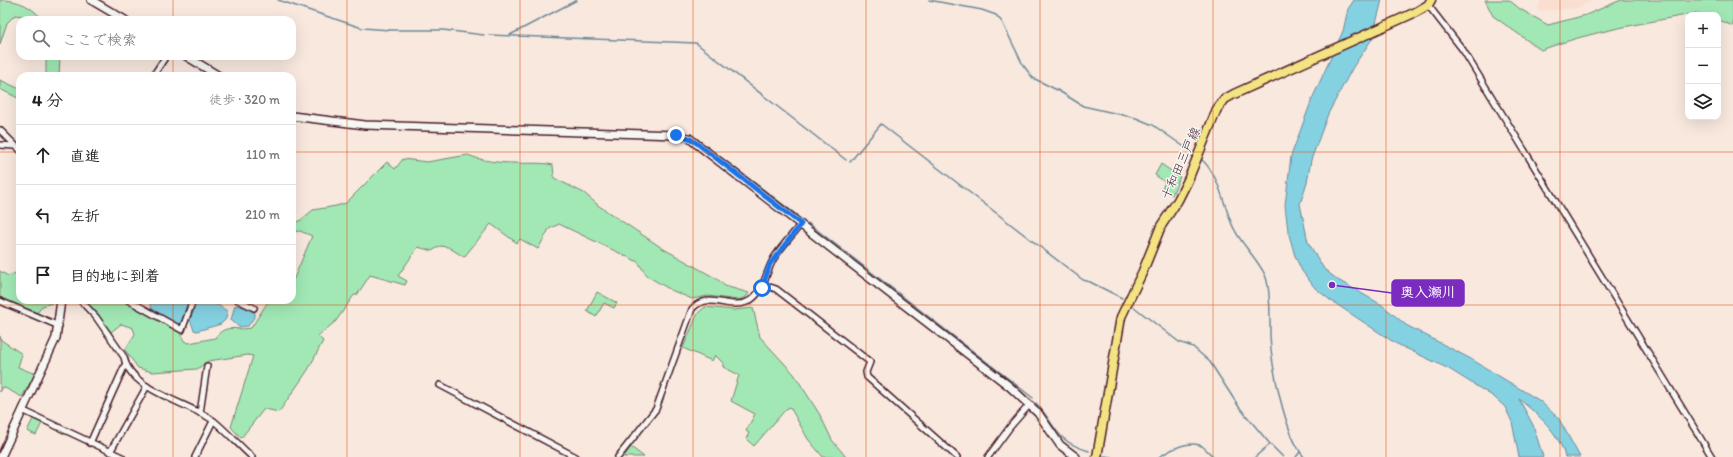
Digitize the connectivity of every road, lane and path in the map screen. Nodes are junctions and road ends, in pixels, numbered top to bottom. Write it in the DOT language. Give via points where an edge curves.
graph roads {
  1 [pos="91,0"];
  2 [pos="1429,3"];
  3 [pos="118,16"];
  4 [pos="163,60"];
  5 [pos="193,60"];
  6 [pos="156,72"];
  7 [pos="212,72"];
  8 [pos="296,116"];
  9 [pos="0,130"];
  10 [pos="0,146"];
  11 [pos="14,146"];
  12 [pos="801,224"];
  13 [pos="762,288"];
  14 [pos="0,301"];
  15 [pos="61,304"];
  16 [pos="84,304"];
  17 [pos="135,304"];
  18 [pos="192,304"];
  19 [pos="246,304"];
  20 [pos="254,308"];
  21 [pos="58,326"];
  22 [pos="125,365"];
  23 [pos="207,366"];
  24 [pos="440,385"];
  25 [pos="146,386"];
  26 [pos="1030,404"];
  27 [pos="22,410"];
  28 [pos="200,413"];
  29 [pos="213,421"];
  30 [pos="90,443"];
  31 [pos="110,452"];
  32 [pos="1,457"];
  33 [pos="122,457"];
  34 [pos="195,457"];
  35 [pos="252,457"];
  36 [pos="576,457"];
  37 [pos="618,457"];
  38 [pos="957,457"];
  39 [pos="988,457"];
  40 [pos="1076,457"];
  41 [pos="1097,457"];
  42 [pos="1712,457"];
  1 -- 3 [label="street"];
  2 -- 41 [label="main road, 十和田三戸線" via="1388,25 1227,98 1214,114 1188,180 1161,226 1143,271 1120,317"];
  2 -- 42 [label="street" via="1463,50"];
  4 -- 6 [label="street"];
  5 -- 7 [label="street"];
  8 -- 12 [label="street" via="365,125 684,136 698,144"];
  9 -- 11 [label="street"];
  10 -- 11 [label="street"];
  12 -- 13 [label="street" via="770,264"];
  12 -- 26 [label="street"];
  13 -- 37 [label="street" via="750,301 737,306 709,301 697,303 688,318 656,409"];
  13 -- 38 [label="street" via="776,289 870,362 867,377"];
  14 -- 21 [label="street"];
  15 -- 21 [label="street"];
  16 -- 22 [label="street" via="124,357"];
  17 -- 18 [label="street" via="182,330"];
  19 -- 20 [label="street"];
  21 -- 27 [label="street" via="56,338"];
  22 -- 25 [label="street"];
  22 -- 30 [label="street"];
  23 -- 28 [label="street"];
  24 -- 36 [label="street"];
  25 -- 28 [label="street"];
  25 -- 31 [label="street"];
  26 -- 39 [label="street"];
  26 -- 40 [label="street" via="1060,445"];
  27 -- 30 [label="street"];
  27 -- 32 [label="street"];
  28 -- 29 [label="street"];
  29 -- 34 [label="street"];
  29 -- 35 [label="street"];
  30 -- 31 [label="street"];
  31 -- 33 [label="street"];
}
